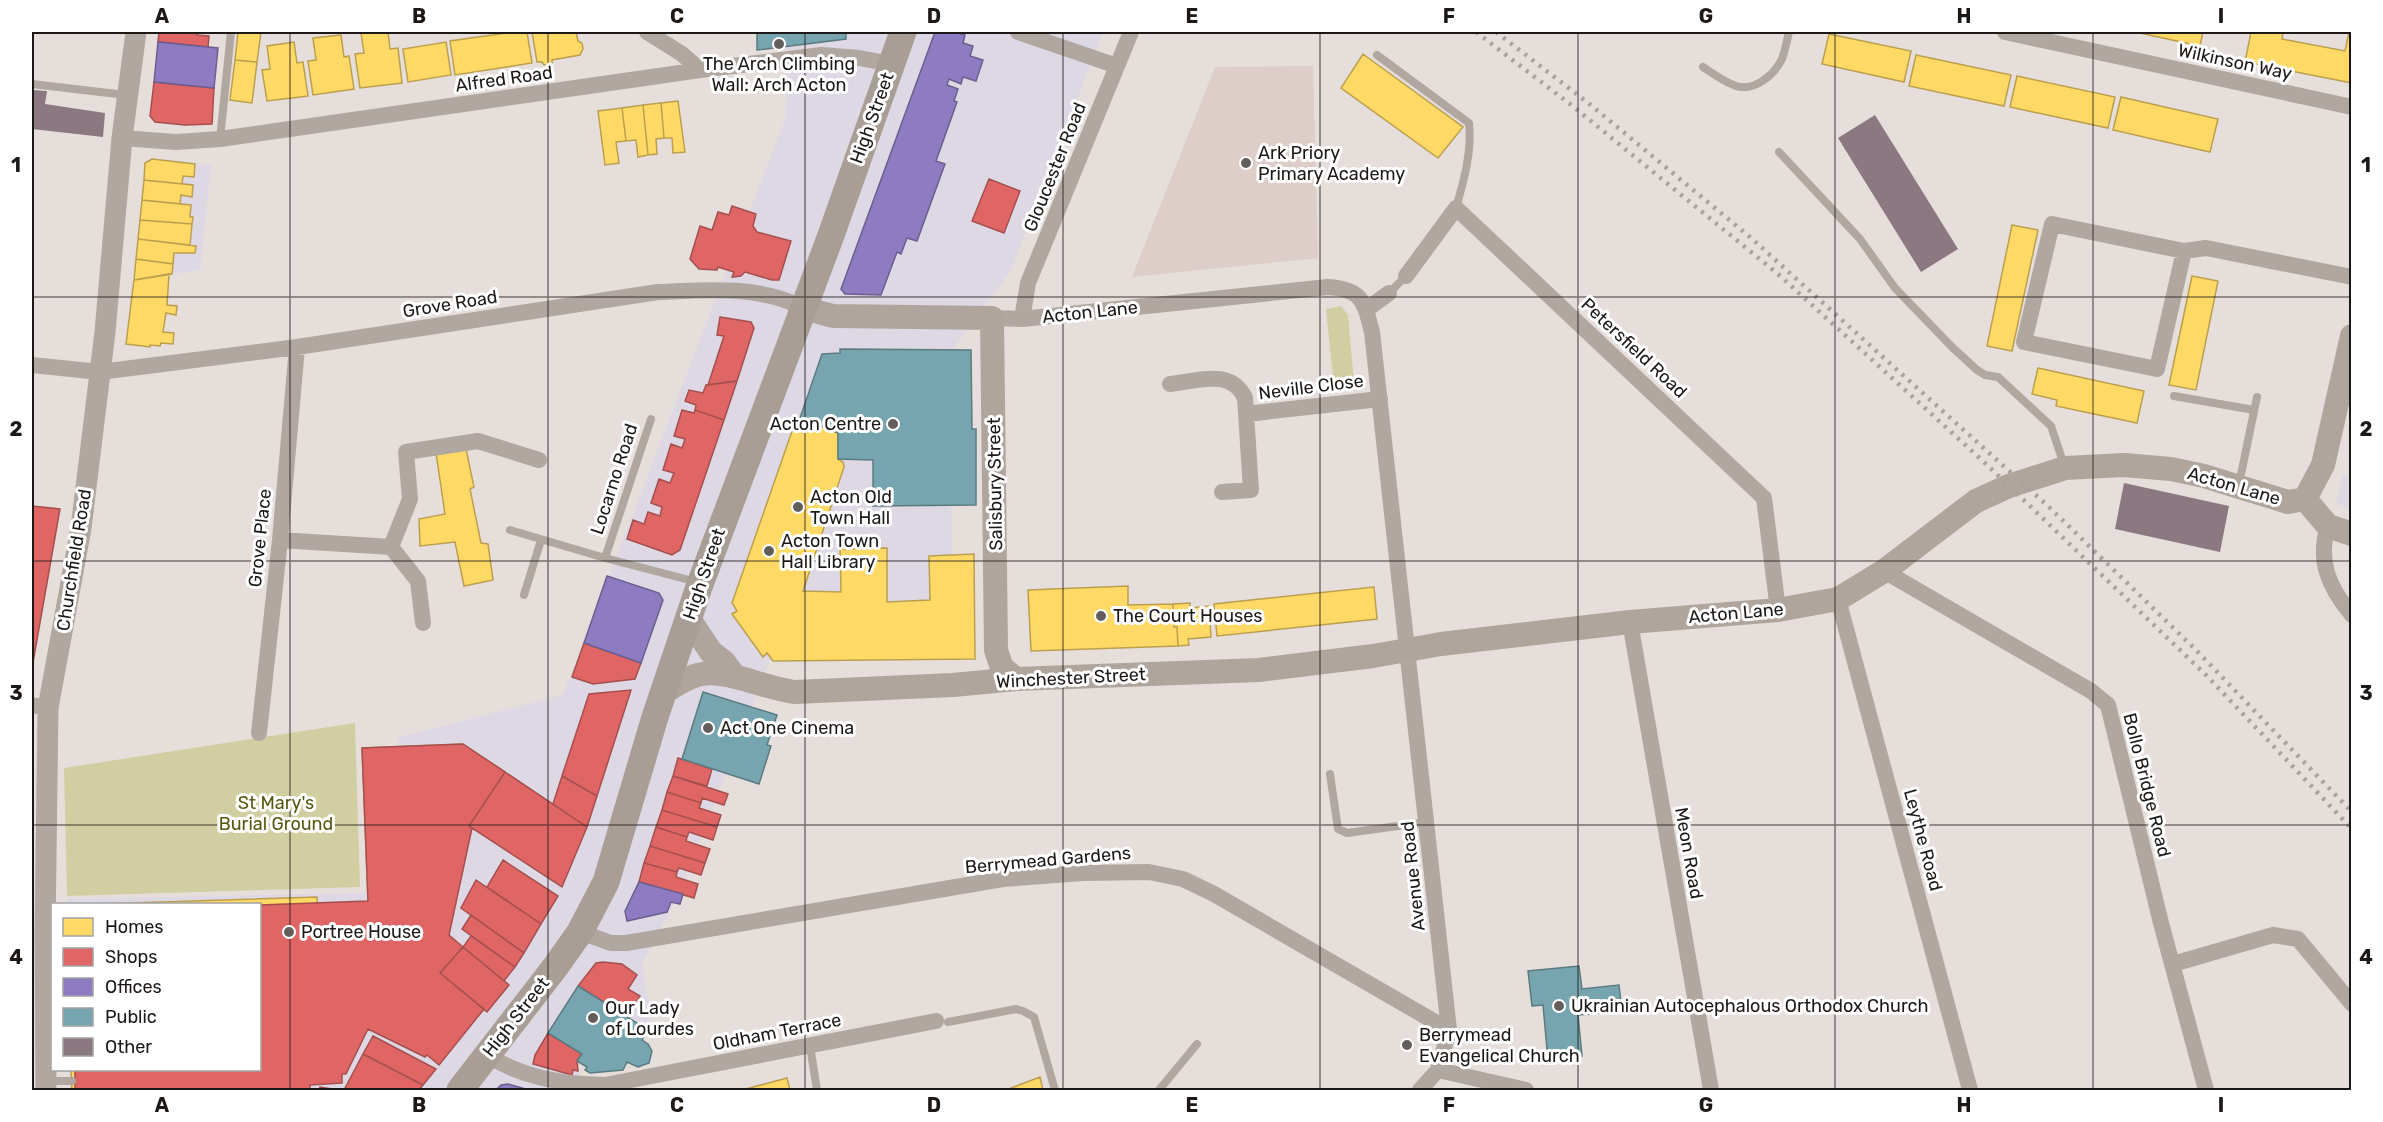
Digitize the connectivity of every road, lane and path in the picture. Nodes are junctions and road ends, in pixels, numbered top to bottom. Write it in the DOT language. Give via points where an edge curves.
graph roads {
  1 [pos="136,32"];
  2 [pos="231,32"];
  3 [pos="647,32"];
  4 [pos="903,32"];
  5 [pos="1018,32"];
  6 [pos="1131,32"];
  7 [pos="1789,32"];
  8 [pos="2005,32"];
  9 [pos="1377,55"];
  10 [pos="892,64"];
  11 [pos="1118,66"];
  12 [pos="1703,68"];
  13 [pos="700,70"];
  14 [pos="32,84"];
  15 [pos="126,95"];
  16 [pos="2352,107"];
  17 [pos="122,138"];
  18 [pos="220,139"];
  19 [pos="1779,152"];
  20 [pos="1456,208"];
  21 [pos="2184,251"];
  22 [pos="1406,276"];
  23 [pos="2352,277"];
  24 [pos="1389,292"];
  25 [pos="803,308"];
  26 [pos="1366,310"];
  27 [pos="992,318"];
  28 [pos="1022,319"];
  29 [pos="2352,336"];
  30 [pos="297,347"];
  31 [pos="32,365"];
  32 [pos="100,372"];
  33 [pos="1170,384"];
  34 [pos="2174,396"];
  35 [pos="2256,398"];
  36 [pos="1380,399"];
  37 [pos="2254,410"];
  38 [pos="1246,414"];
  39 [pos="651,419"];
  40 [pos="539,460"];
  41 [pos="2065,468"];
  42 [pos="2238,487"];
  43 [pos="1222,492"];
  44 [pos="2305,499"];
  45 [pos="2328,526"];
  46 [pos="510,530"];
  47 [pos="2352,534"];
  48 [pos="280,540"];
  49 [pos="541,540"];
  50 [pos="391,547"];
  51 [pos="605,558"];
  52 [pos="1884,571"];
  53 [pos="700,583"];
  54 [pos="524,595"];
  55 [pos="1838,599"];
  56 [pos="1778,610"];
  57 [pos="2352,615"];
  58 [pos="689,619"];
  59 [pos="423,622"];
  60 [pos="1630,622"];
  61 [pos="996,650"];
  62 [pos="1408,650"];
  63 [pos="735,677"];
  64 [pos="1016,679"];
  65 [pos="969,684"];
  66 [pos="664,692"];
  67 [pos="40,707"];
  68 [pos="259,733"];
  69 [pos="1330,774"];
  70 [pos="1427,822"];
  71 [pos="38,932"];
  72 [pos="580,932"];
  73 [pos="2173,964"];
  74 [pos="2352,1004"];
  75 [pos="942,1021"];
  76 [pos="1449,1030"];
  77 [pos="1197,1044"];
  78 [pos="810,1046"];
  79 [pos="487,1055"];
  80 [pos="1438,1070"];
  81 [pos="72,1081"];
  82 [pos="46,1086"];
  83 [pos="460,1090"];
  84 [pos="817,1090"];
  85 [pos="1055,1090"];
  86 [pos="1159,1090"];
  87 [pos="1420,1090"];
  88 [pos="1526,1090"];
  89 [pos="1711,1090"];
  90 [pos="1970,1090"];
  91 [pos="2206,1090"];
  1 -- 15 [label="street, Churchfield Road"];
  2 -- 18 [label="lane"];
  3 -- 13 [label="street"];
  4 -- 10 [label="main road, High Street"];
  5 -- 11 [label="street"];
  6 -- 11 [label="street, Gloucester Road"];
  7 -- 12 [label="lane" via="1775,70 1755,86 1735,86"];
  8 -- 16 [label="street, Wilkinson Way"];
  9 -- 20 [label="lane" via="1469,123 1471,139"];
  10 -- 13 [label="street, Alfred Road" via="821,55"];
  10 -- 25 [label="main road, High Street"];
  11 -- 28 [label="street, Gloucester Road" via="1028,283"];
  13 -- 18 [label="street, Alfred Road"];
  14 -- 15 [label="lane"];
  15 -- 17 [label="street, Churchfield Road"];
  17 -- 18 [label="street, Alfred Road" via="176,142"];
  17 -- 32 [label="street, Churchfield Road"];
  19 -- 41 [label="lane" via="1860,239 1895,288 1952,347 1977,370 1998,377 2051,426"];
  20 -- 22 [label="street"];
  20 -- 56 [label="street, Petersfield Road" via="1764,498"];
  21 -- 21 [label="street" via="2052,224 2024,342 2157,369"];
  21 -- 23 [label="street" via="2206,248"];
  22 -- 24 [label="lane"];
  24 -- 26 [label="street"];
  25 -- 27 [label="main road, Acton Lane" via="833,316"];
  25 -- 30 [label="street, Grove Road" via="786,299 744,292 658,292"];
  25 -- 53 [label="main road, High Street"];
  26 -- 28 [label="street, Acton Lane" via="1358,294 1328,287"];
  26 -- 36 [label="street, Acton Lane"];
  27 -- 28 [label="street, Acton Lane"];
  27 -- 61 [label="main road, Salisbury Street"];
  29 -- 44 [label="main road" via="2323,465"];
  30 -- 32 [label="street, Grove Road"];
  30 -- 48 [label="street, Grove Place"];
  31 -- 32 [label="street, Grove Road"];
  32 -- 67 [label="street, Churchfield Road" via="81,528"];
  33 -- 38 [label="street, Neville Close" via="1227,380 1240,386"];
  34 -- 37 [label="lane"];
  35 -- 37 [label="lane"];
  36 -- 38 [label="street, Neville Close"];
  36 -- 62 [label="street, Acton Lane"];
  37 -- 42 [label="lane"];
  38 -- 43 [label="street, Neville Close" via="1251,490"];
  39 -- 51 [label="lane, Locarno Road"];
  40 -- 50 [label="street" via="478,441 406,452 410,499"];
  41 -- 42 [label="main road, Acton Lane" via="2124,465 2171,469"];
  41 -- 52 [label="main road, Acton Lane" via="1976,501"];
  42 -- 44 [label="main road, Acton Lane" via="2288,502"];
  44 -- 45 [label="main road, Acton Lane"];
  45 -- 47 [label="main road"];
  45 -- 57 [label="street" via="2323,559 2329,580"];
  46 -- 49 [label="lane"];
  48 -- 50 [label="street"];
  48 -- 68 [label="street, Grove Place"];
  49 -- 51 [label="lane"];
  49 -- 54 [label="lane"];
  50 -- 59 [label="street" via="418,581"];
  51 -- 53 [label="lane, Locarno Road"];
  52 -- 55 [label="main road, Acton Lane"];
  52 -- 73 [label="street, Bollo Bridge Road" via="2091,691 2108,705"];
  53 -- 58 [label="main road, High Street"];
  55 -- 56 [label="main road, Acton Lane"];
  55 -- 90 [label="street, Leythe Road"];
  56 -- 60 [label="main road, Acton Lane"];
  58 -- 63 [label="main road" via="711,652"];
  58 -- 66 [label="main road, High Street"];
  60 -- 62 [label="main road, Acton Lane"];
  60 -- 89 [label="street, Meon Road"];
  61 -- 64 [label="main road, Salisbury Street" via="1002,668"];
  61 -- 65 [label="main road, Salisbury Street" via="987,675"];
  62 -- 64 [label="main road, Winchester Street" via="1259,670"];
  62 -- 70 [label="street, Avenue Road"];
  63 -- 65 [label="main road, Winchester Street" via="795,692"];
  63 -- 66 [label="main road, Winchester Street" via="703,674"];
  64 -- 65 [label="main road, Winchester Street"];
  66 -- 72 [label="main road, High Street" via="606,882"];
  67 -- 71 [label="street, Churchfield Road"];
  69 -- 70 [label="lane" via="1338,829 1347,833"];
  70 -- 76 [label="street, Avenue Road"];
  71 -- 82 [label="street, Churchfield Road"];
  72 -- 76 [label="street, Berrymead Gardens" via="611,943 626,943 1003,879 1149,872 1183,879 1214,894"];
  72 -- 79 [label="main road, High Street"];
  73 -- 74 [label="street" via="2273,935 2298,939"];
  73 -- 91 [label="street, Bollo Bridge Road"];
  75 -- 78 [label="street, Oldham Terrace"];
  75 -- 85 [label="lane" via="1016,1009 1034,1017"];
  76 -- 80 [label="street, Avenue Road"];
  77 -- 86 [label="lane"];
  78 -- 79 [label="street, Oldham Terrace" via="605,1085 546,1080"];
  78 -- 84 [label="lane"];
  79 -- 83 [label="main road, High Street"];
  80 -- 87 [label="street, Avenue Road"];
  80 -- 88 [label="street"];
  81 -- 82 [label="lane"];
}
